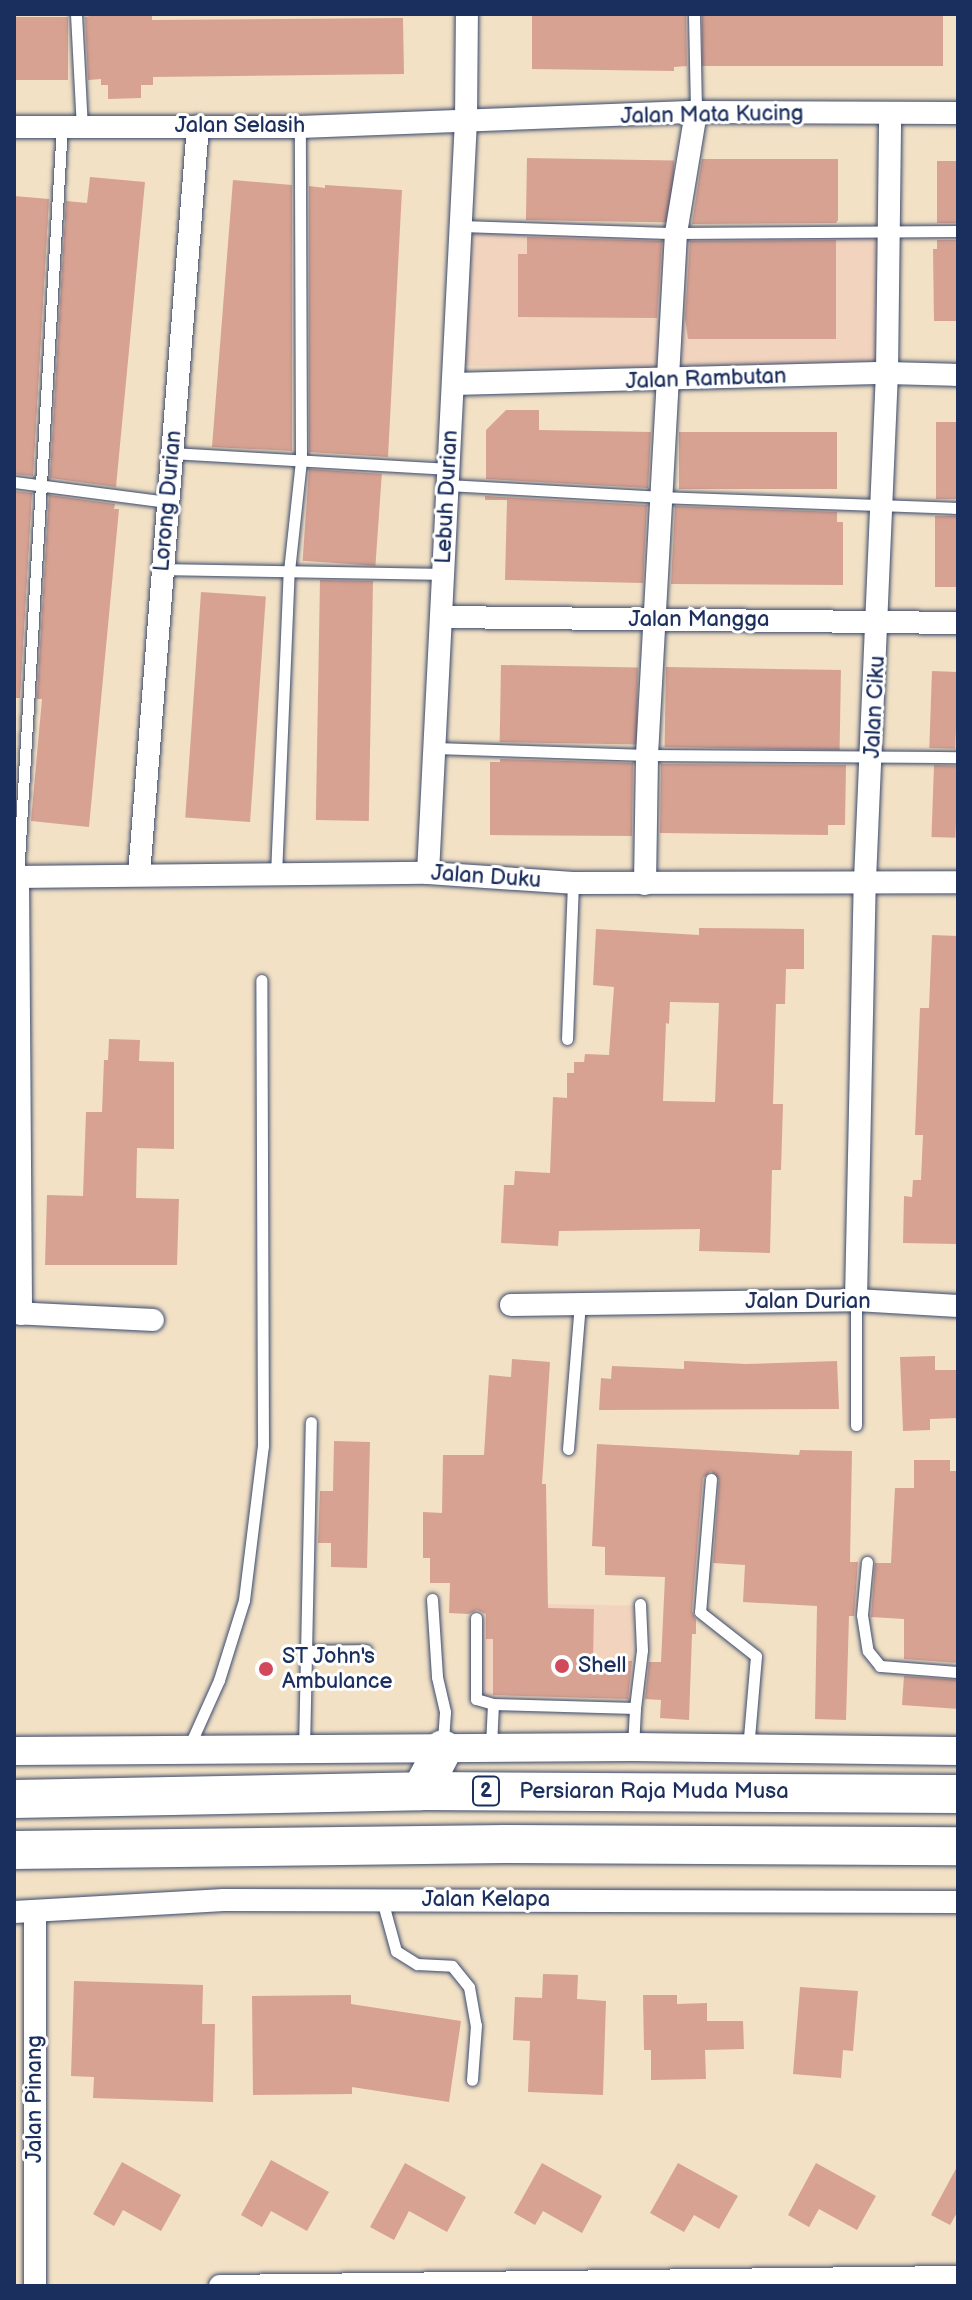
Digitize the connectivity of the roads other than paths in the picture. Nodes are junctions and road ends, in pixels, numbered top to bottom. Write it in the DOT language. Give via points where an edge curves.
graph roads {
  1 [pos="76,14"];
  2 [pos="467,14"];
  3 [pos="694,14"];
  4 [pos="696,112"];
  5 [pos="958,113"];
  6 [pos="890,114"];
  7 [pos="466,121"];
  8 [pos="72,126"];
  9 [pos="198,126"];
  10 [pos="14,127"];
  11 [pos="300,127"];
  12 [pos="461,226"];
  13 [pos="958,231"];
  14 [pos="676,233"];
  15 [pos="890,233"];
  16 [pos="887,373"];
  17 [pos="958,375"];
  18 [pos="669,380"];
  19 [pos="453,384"];
  20 [pos="172,453"];
  21 [pos="301,461"];
  22 [pos="448,477"];
  23 [pos="14,482"];
  24 [pos="41,486"];
  25 [pos="659,497"];
  26 [pos="168,502"];
  27 [pos="883,505"];
  28 [pos="958,508"];
  29 [pos="163,569"];
  30 [pos="289,571"];
  31 [pos="442,574"];
  32 [pos="441,617"];
  33 [pos="655,620"];
  34 [pos="879,620"];
  35 [pos="958,623"];
  36 [pos="435,748"];
  37 [pos="647,755"];
  38 [pos="872,756"];
  39 [pos="958,757"];
  40 [pos="428,873"];
  41 [pos="139,875"];
  42 [pos="276,875"];
  43 [pos="16,877"];
  44 [pos="865,880"];
  45 [pos="958,882"];
  46 [pos="573,883"];
  47 [pos="645,884"];
  48 [pos="261,980"];
  49 [pos="567,1039"];
  50 [pos="856,1300"];
  51 [pos="580,1304"];
  52 [pos="511,1305"];
  53 [pos="958,1306"];
  54 [pos="18,1314"];
  55 [pos="153,1320"];
  56 [pos="311,1422"];
  57 [pos="856,1425"];
  58 [pos="568,1449"];
  59 [pos="711,1479"];
  60 [pos="867,1562"];
  61 [pos="432,1599"];
  62 [pos="640,1604"];
  63 [pos="476,1618"];
  64 [pos="366,1650"];
  65 [pos="305,1651"];
  66 [pos="958,1672"];
  67 [pos="493,1704"];
  68 [pos="635,1708"];
  69 [pos="491,1747"];
  70 [pos="633,1747"];
  71 [pos="304,1749"];
  72 [pos="443,1749"];
  73 [pos="748,1749"];
  74 [pos="188,1750"];
  75 [pos="14,1751"];
  76 [pos="958,1751"];
  77 [pos="421,1791"];
  78 [pos="958,1794"];
  79 [pos="14,1799"];
  80 [pos="958,1846"];
  81 [pos="14,1850"];
  82 [pos="382,1900"];
  83 [pos="958,1902"];
  84 [pos="24,1912"];
  85 [pos="472,2080"];
  86 [pos="958,2277"];
  87 [pos="35,2286"];
  88 [pos="220,2286"];
  1 -- 8 [label="lane"];
  2 -- 7 [label="street, Lebuh Durian"];
  3 -- 4 [label="lane"];
  4 -- 6 [label="street, Jalan Mata Kucing"];
  4 -- 7 [label="street, Jalan Mata Kucing"];
  4 -- 14 [label="street"];
  5 -- 6 [label="street, Jalan Mata Kucing"];
  6 -- 15 [label="street, Jalan Ciku"];
  7 -- 11 [label="street, Jalan Selasih"];
  7 -- 12 [label="street, Lebuh Durian"];
  8 -- 9 [label="street, Jalan Selasih"];
  8 -- 10 [label="street, Jalan Selasih"];
  8 -- 24 [label="lane"];
  9 -- 11 [label="street, Jalan Selasih"];
  9 -- 20 [label="street, Lorong Durian"];
  11 -- 21 [label="lane"];
  12 -- 14 [label="lane"];
  12 -- 19 [label="street, Lebuh Durian"];
  13 -- 15 [label="lane"];
  14 -- 15 [label="lane"];
  14 -- 18 [label="street"];
  15 -- 16 [label="street, Jalan Ciku"];
  16 -- 17 [label="street, Jalan Rambutan"];
  16 -- 18 [label="street, Jalan Rambutan"];
  16 -- 27 [label="street, Jalan Ciku"];
  18 -- 19 [label="street, Jalan Rambutan"];
  18 -- 25 [label="street"];
  19 -- 22 [label="street, Lebuh Durian"];
  20 -- 21 [label="lane"];
  20 -- 26 [label="street, Lorong Durian"];
  21 -- 22 [label="lane"];
  21 -- 30 [label="lane"];
  22 -- 25 [label="lane"];
  22 -- 31 [label="street, Lebuh Durian"];
  23 -- 24 [label="lane"];
  24 -- 26 [label="lane"];
  24 -- 43 [label="lane"];
  25 -- 27 [label="lane"];
  25 -- 33 [label="street"];
  26 -- 29 [label="street, Lorong Durian"];
  27 -- 28 [label="lane"];
  27 -- 34 [label="street, Jalan Ciku"];
  29 -- 30 [label="lane"];
  29 -- 41 [label="street, Lorong Durian"];
  30 -- 31 [label="lane"];
  30 -- 42 [label="lane"];
  31 -- 32 [label="street, Lebuh Durian"];
  32 -- 33 [label="street, Jalan Mangga"];
  32 -- 36 [label="street, Lebuh Durian"];
  33 -- 34 [label="street, Jalan Mangga"];
  33 -- 37 [label="street"];
  34 -- 35 [label="street, Jalan Mangga"];
  34 -- 38 [label="street, Jalan Ciku"];
  36 -- 37 [label="lane"];
  36 -- 40 [label="street, Lebuh Durian"];
  37 -- 38 [label="lane"];
  37 -- 47 [label="street"];
  38 -- 39 [label="lane"];
  38 -- 44 [label="street, Jalan Ciku"];
  40 -- 42 [label="street, Jalan Duku"];
  40 -- 46 [label="street, Jalan Duku"];
  41 -- 42 [label="street, Jalan Duku"];
  41 -- 43 [label="street, Jalan Duku"];
  43 -- 54 [label="street"];
  44 -- 45 [label="street, Jalan Duku"];
  44 -- 47 [label="street, Jalan Duku"];
  44 -- 50 [label="street, Jalan Ciku"];
  46 -- 47 [label="street, Jalan Duku"];
  46 -- 49 [label="lane"];
  48 -- 74 [label="lane" via="263,1446 244,1600 219,1680"];
  50 -- 51 [label="street, Jalan Durian"];
  50 -- 53 [label="street, Jalan Durian"];
  50 -- 57 [label="lane"];
  51 -- 52 [label="street, Jalan Durian"];
  51 -- 58 [label="lane"];
  54 -- 55 [label="street"];
  56 -- 65 [label="lane"];
  59 -- 73 [label="lane" via="700,1612 756,1656"];
  60 -- 66 [label="lane" via="862,1615 868,1651 880,1666"];
  61 -- 72 [label="lane" via="445,1712"];
  62 -- 68 [label="lane" via="642,1650"];
  63 -- 67 [label="lane" via="473,1687 476,1699"];
  64 -- 65 [label="lane"];
  65 -- 71 [label="lane"];
  67 -- 68 [label="lane"];
  67 -- 69 [label="lane"];
  68 -- 70 [label="lane"];
  69 -- 70 [label="street"];
  69 -- 72 [label="street"];
  70 -- 73 [label="street"];
  71 -- 72 [label="street"];
  71 -- 74 [label="street"];
  72 -- 77 [label="highway"];
  73 -- 76 [label="street"];
  74 -- 75 [label="street"];
  77 -- 78 [label="highway, Persiaran Raja Muda Musa / 2"];
  77 -- 79 [label="highway, Persiaran Raja Muda Musa / 2"];
  80 -- 81 [label="highway"];
  82 -- 83 [label="street, Jalan Kelapa"];
  82 -- 84 [label="street, Jalan Kelapa" via="224,1900"];
  82 -- 85 [label="lane" via="396,1951 417,1964 452,1966 469,1987 476,2025"];
  84 -- 87 [label="street, Jalan Pinang"];
  86 -- 88 [label="street"];
}
